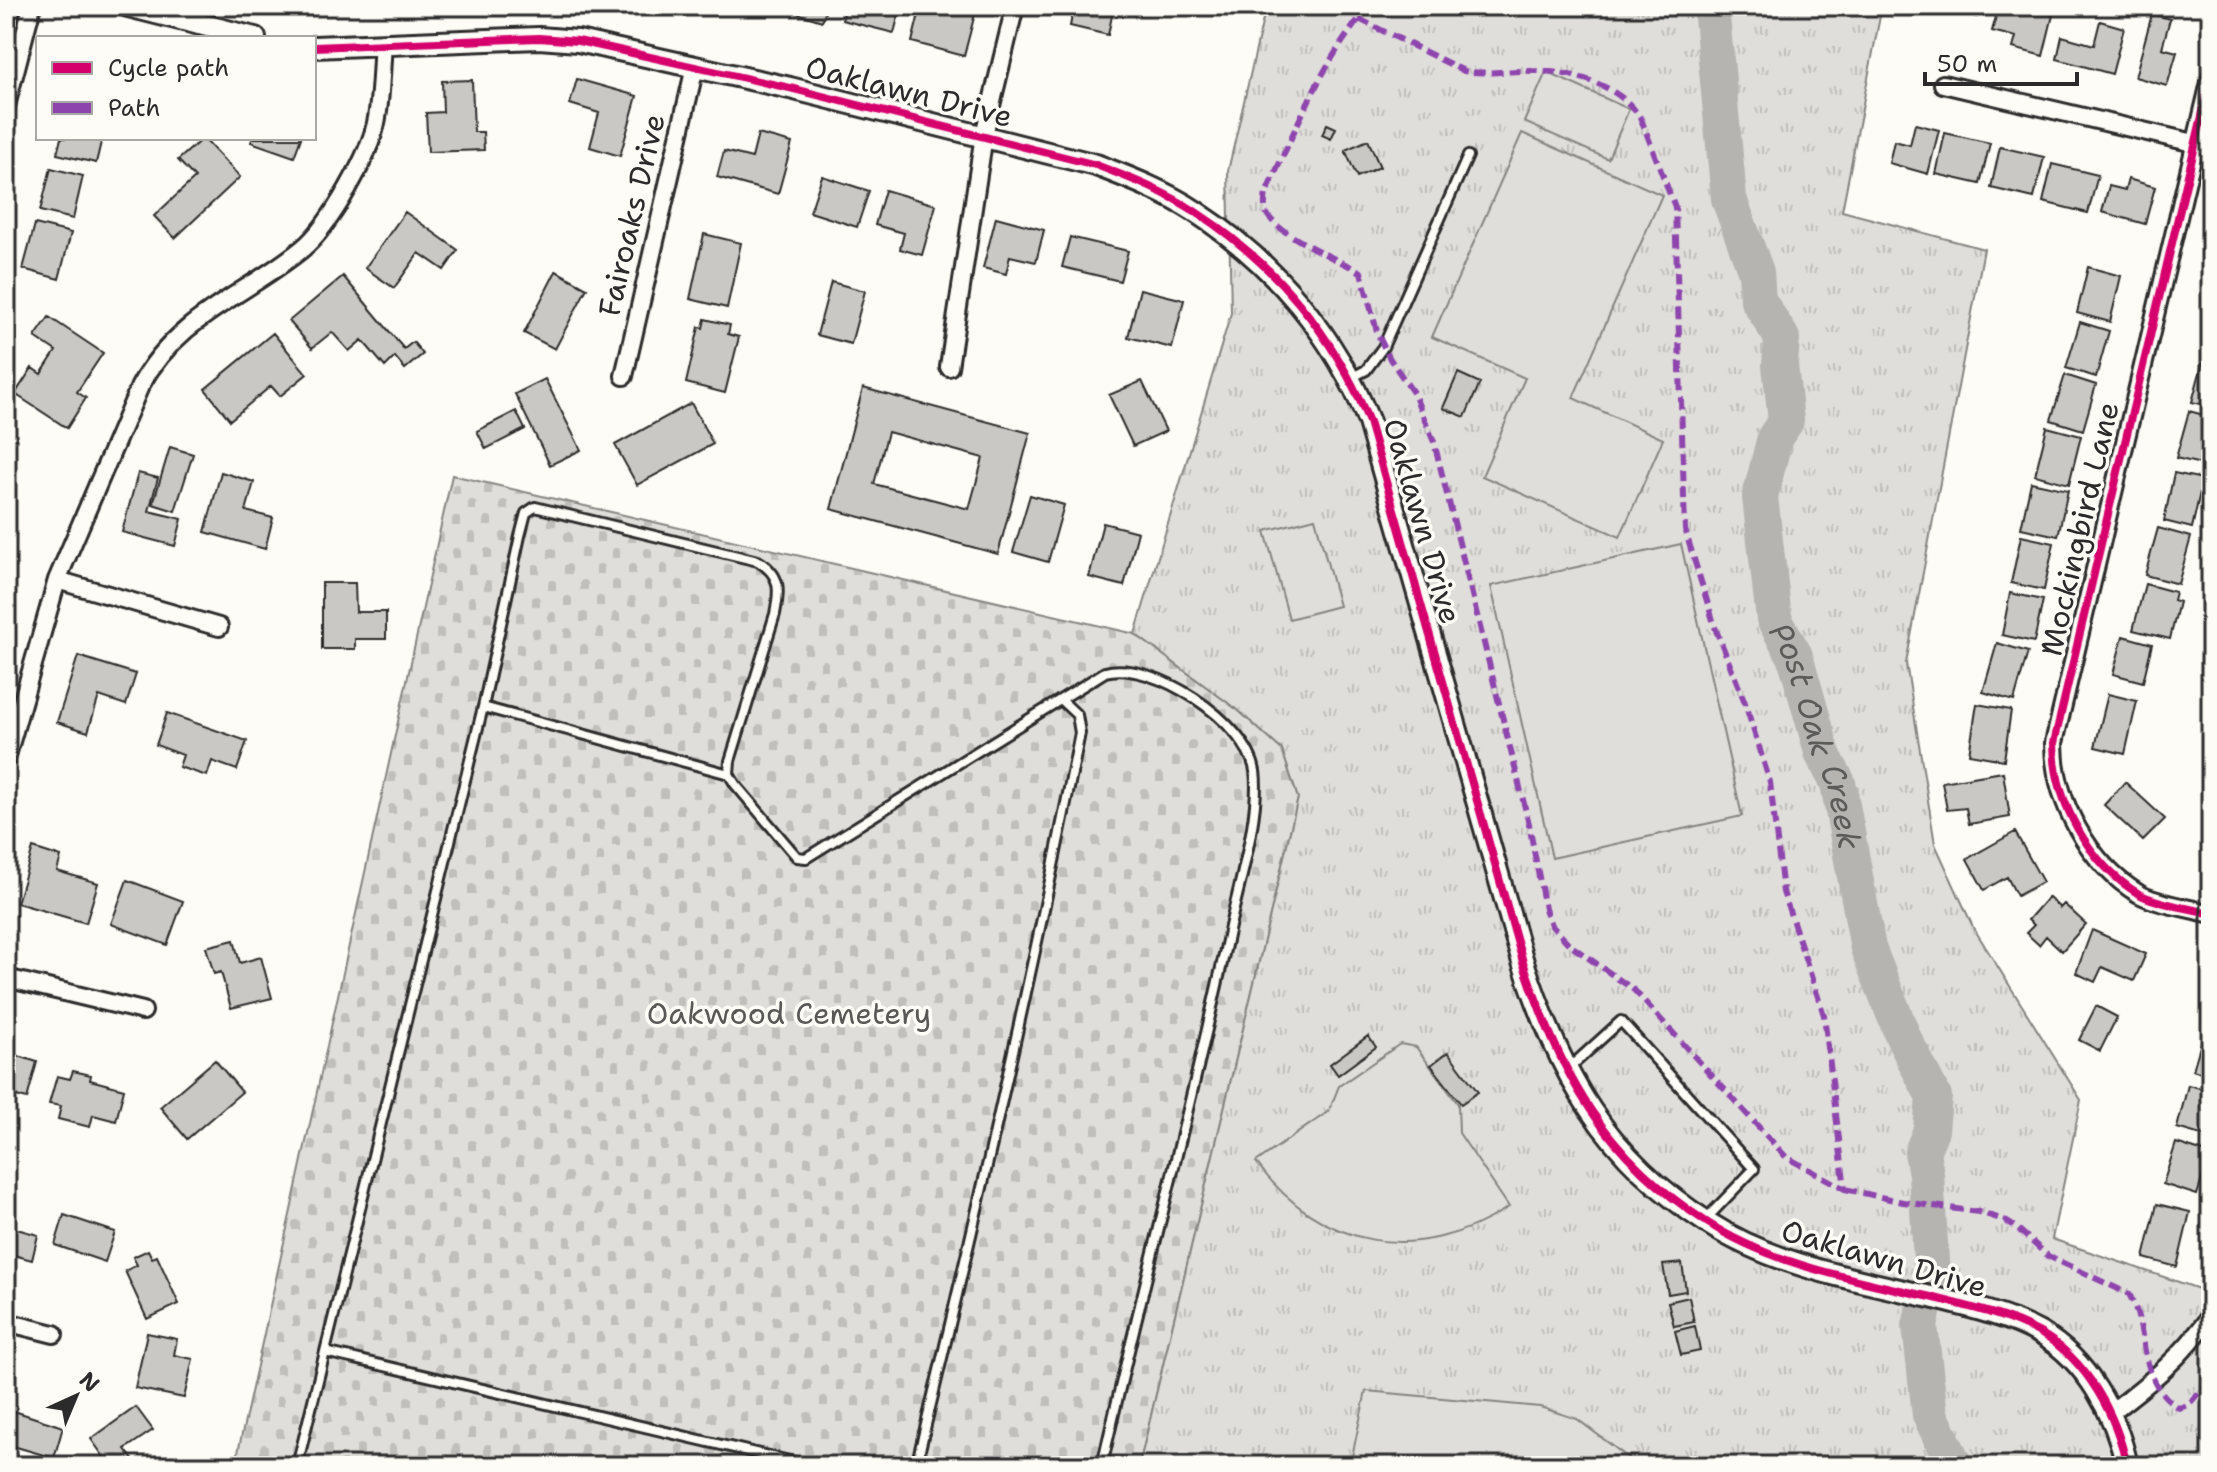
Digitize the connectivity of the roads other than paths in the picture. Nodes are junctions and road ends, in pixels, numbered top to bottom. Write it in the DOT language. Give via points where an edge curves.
graph roads {
  1 [pos="32,6"];
  2 [pos="128,6"];
  3 [pos="1015,6"];
  4 [pos="247,36"];
  5 [pos="383,44"];
  6 [pos="316,47"];
  7 [pos="695,67"];
  8 [pos="2211,78"];
  9 [pos="1943,84"];
  10 [pos="6,106"];
  11 [pos="984,135"];
  12 [pos="2203,144"];
  13 [pos="1468,156"];
  14 [pos="949,367"];
  15 [pos="624,376"];
  16 [pos="1350,379"];
  17 [pos="57,580"];
  18 [pos="219,627"];
  19 [pos="1061,700"];
  20 [pos="483,707"];
  21 [pos="6,759"];
  22 [pos="729,774"];
  23 [pos="2211,914"];
  24 [pos="6,978"];
  25 [pos="143,1011"];
  26 [pos="1566,1071"];
  27 [pos="1704,1221"];
  28 [pos="2211,1315"];
  29 [pos="6,1322"];
  30 [pos="54,1334"];
  31 [pos="325,1352"];
  32 [pos="2110,1413"];
  33 [pos="297,1466"];
  34 [pos="811,1466"];
  35 [pos="916,1466"];
  36 [pos="1102,1466"];
  37 [pos="2127,1466"];
  1 -- 10 [label="street"];
  2 -- 4 [label="street"];
  3 -- 11 [label="street"];
  5 -- 6 [label="street, Oaklawn Drive"];
  5 -- 7 [label="street, Oaklawn Drive" via="539,38 578,41"];
  5 -- 17 [label="street" via="377,119 339,200 303,248 211,308 150,368"];
  7 -- 11 [label="street, Oaklawn Drive"];
  7 -- 15 [label="street, Fairoaks Drive"];
  8 -- 12 [label="street, Mockingbird Lane"];
  9 -- 12 [label="street"];
  11 -- 14 [label="street"];
  11 -- 16 [label="street, Oaklawn Drive" via="1096,165 1194,210 1288,289"];
  12 -- 23 [label="street, Mockingbird Lane" via="2054,743 2054,762 2064,801 2101,862 2142,896"];
  13 -- 16 [label="lane" via="1383,347 1366,370"];
  16 -- 26 [label="street, Oaklawn Drive" via="1369,422 1523,962"];
  17 -- 18 [label="street"];
  17 -- 21 [label="street"];
  19 -- 22 [label="lane" via="806,858 786,846"];
  19 -- 35 [label="lane" via="1077,715 1080,733 1049,891"];
  19 -- 36 [label="lane" via="1105,672 1154,675 1220,718 1243,742 1255,769 1255,807 1221,969"];
  20 -- 22 [label="lane"];
  20 -- 22 [label="lane" via="526,513 535,507 758,561 771,569 779,593"];
  20 -- 31 [label="lane"];
  24 -- 25 [label="street"];
  26 -- 27 [label="street, Oaklawn Drive" via="1608,1136 1665,1192"];
  26 -- 27 [label="lane" via="1621,1021 1754,1169"];
  27 -- 32 [label="street, Oaklawn Drive" via="1832,1274 2024,1325 2054,1343 2080,1369"];
  28 -- 32 [label="street" via="2163,1373"];
  29 -- 30 [label="street"];
  31 -- 33 [label="lane"];
  31 -- 34 [label="lane"];
  32 -- 37 [label="street, Oaklawn Drive"];
}
